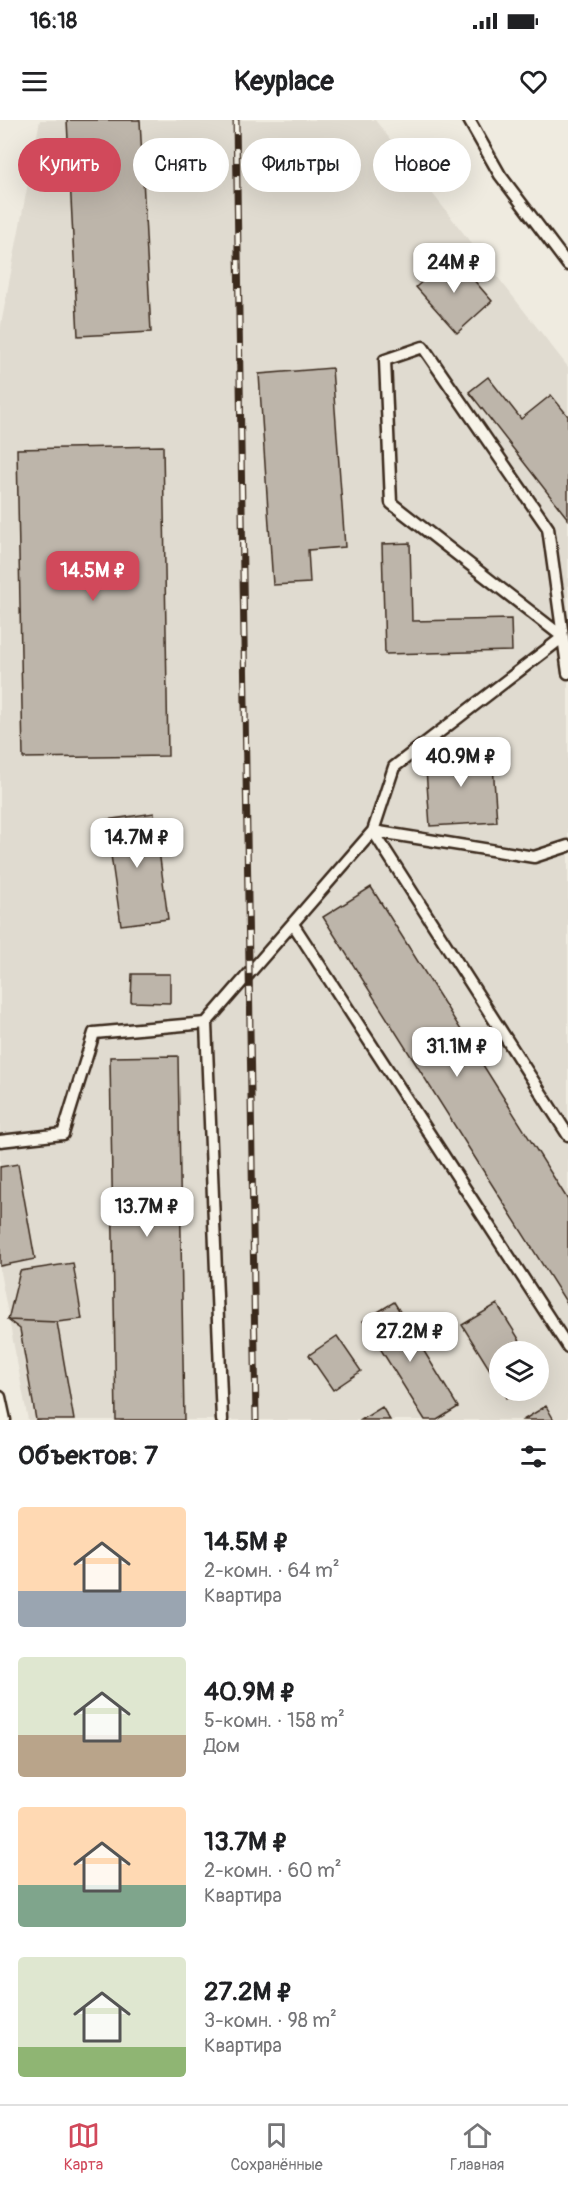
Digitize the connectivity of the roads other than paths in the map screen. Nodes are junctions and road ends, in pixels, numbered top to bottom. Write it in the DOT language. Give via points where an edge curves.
graph roads {
  1 [pos="469,120"];
  2 [pos="568,265"];
  3 [pos="563,637"];
  4 [pos="568,673"];
  5 [pos="373,831"];
  6 [pos="568,846"];
  7 [pos="292,924"];
  8 [pos="206,1023"];
  9 [pos="568,1135"];
  10 [pos="0,1141"];
  11 [pos="568,1347"];
  12 [pos="0,1397"];
  13 [pos="5,1420"];
  14 [pos="222,1420"];
  1 -- 2 [label="lane" via="500,175"];
  3 -- 3 [label="lane" via="548,528 423,347 385,360 391,503"];
  3 -- 4 [label="lane"];
  3 -- 5 [label="lane" via="394,767"];
  5 -- 6 [label="lane" via="534,857"];
  5 -- 7 [label="lane"];
  5 -- 9 [label="lane"];
  7 -- 8 [label="lane"];
  7 -- 11 [label="lane"];
  8 -- 10 [label="lane" via="94,1033 63,1134"];
  8 -- 14 [label="lane"];
  12 -- 13 [label="lane"];
}
